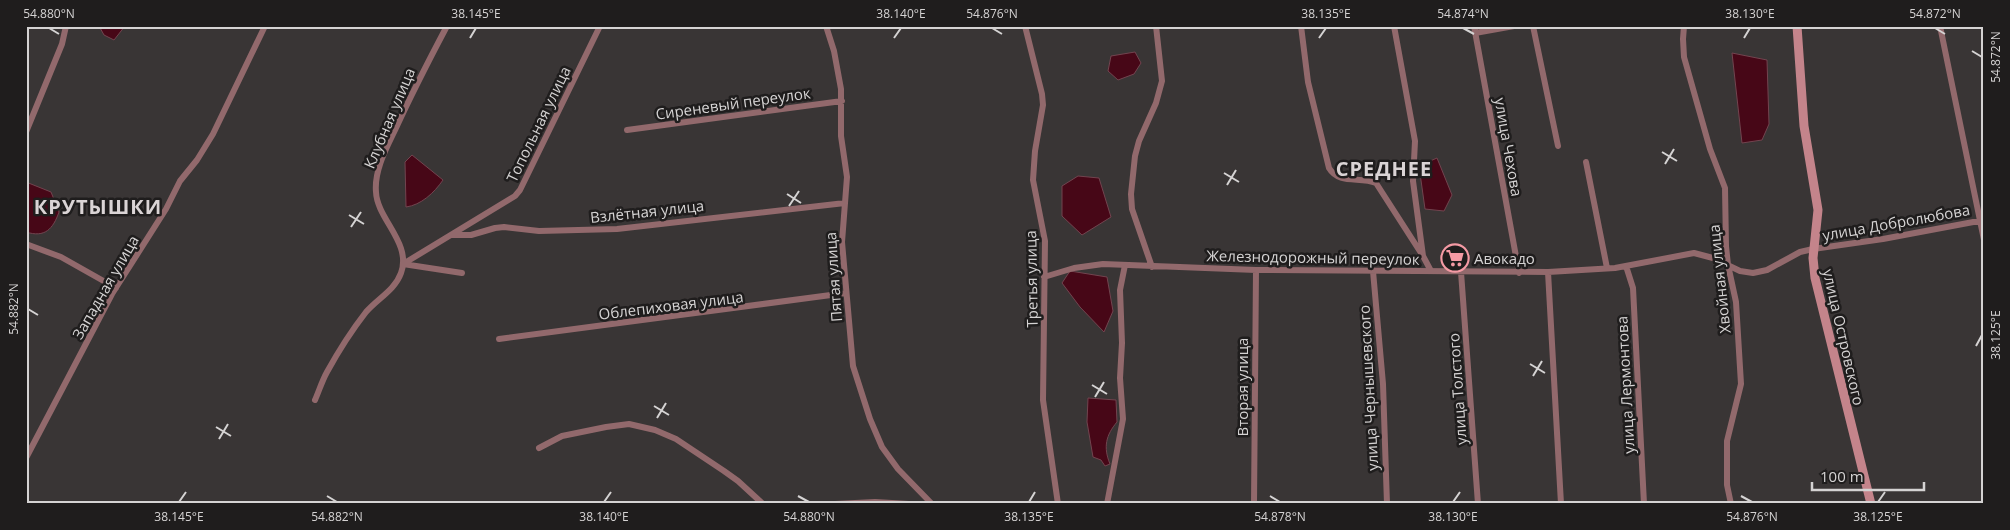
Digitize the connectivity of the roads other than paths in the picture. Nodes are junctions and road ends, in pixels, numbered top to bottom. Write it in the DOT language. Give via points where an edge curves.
graph roads {
  1 [pos="66,26"];
  2 [pos="265,26"];
  3 [pos="447,26"];
  4 [pos="600,26"];
  5 [pos="826,26"];
  6 [pos="1025,26"];
  7 [pos="1156,26"];
  8 [pos="1300,26"];
  9 [pos="1394,26"];
  10 [pos="1514,26"];
  11 [pos="1533,26"];
  12 [pos="1684,26"];
  13 [pos="1797,26"];
  14 [pos="1940,26"];
  15 [pos="1475,30"];
  16 [pos="842,102"];
  17 [pos="627,130"];
  18 [pos="26,132"];
  19 [pos="1558,146"];
  20 [pos="1586,162"];
  21 [pos="844,203"];
  22 [pos="1982,220"];
  23 [pos="452,235"];
  24 [pos="1984,240"];
  25 [pos="26,244"];
  26 [pos="1813,249"];
  27 [pos="1423,256"];
  28 [pos="403,264"];
  29 [pos="1125,265"];
  30 [pos="1728,265"];
  31 [pos="1626,266"];
  32 [pos="1152,267"];
  33 [pos="1608,268"];
  34 [pos="1256,270"];
  35 [pos="1373,271"];
  36 [pos="1431,271"];
  37 [pos="1461,272"];
  38 [pos="1548,272"];
  39 [pos="1519,273"];
  40 [pos="462,274"];
  41 [pos="1044,277"];
  42 [pos="116,288"];
  43 [pos="846,293"];
  44 [pos="499,339"];
  45 [pos="315,400"];
  46 [pos="539,448"];
  47 [pos="26,458"];
  48 [pos="763,504"];
  49 [pos="835,504"];
  50 [pos="909,504"];
  51 [pos="932,504"];
  52 [pos="1058,504"];
  53 [pos="1107,504"];
  54 [pos="1254,504"];
  55 [pos="1387,504"];
  56 [pos="1478,504"];
  57 [pos="1560,504"];
  58 [pos="1644,504"];
  59 [pos="1731,504"];
  60 [pos="1871,504"];
  1 -- 18 [label="street" via="62,44"];
  2 -- 42 [label="street, Западная улица" via="213,134 180,181"];
  3 -- 28 [label="street, Клубная улица" via="415,85 376,178 378,206 393,229"];
  4 -- 23 [label="street, Топольная улица" via="520,190"];
  5 -- 16 [label="street, Пятая улица" via="838,66"];
  6 -- 41 [label="street, Третья улица" via="1043,105 1034,180 1044,228"];
  7 -- 32 [label="street" via="1162,81 1159,96 1139,141 1131,194 1132,209"];
  8 -- 27 [label="street" via="1308,82 1329,168 1339,178 1376,183"];
  9 -- 27 [label="street" via="1415,141 1413,181"];
  10 -- 15 [label="street"];
  11 -- 19 [label="street"];
  12 -- 30 [label="street, Хвойная улица" via="1684,57 1710,149 1725,188"];
  13 -- 26 [label="street, улица Островского" via="1804,126 1818,204"];
  14 -- 22 [label="street"];
  15 -- 39 [label="street, улица Чехова"];
  16 -- 17 [label="street, Сиреневый переулок"];
  16 -- 21 [label="street, Пятая улица" via="841,136 847,177"];
  20 -- 33 [label="street"];
  21 -- 23 [label="street, Взлётная улица" via="617,229 539,231 504,227 472,235"];
  21 -- 43 [label="street, Пятая улица" via="842,242"];
  22 -- 24 [label="street"];
  22 -- 26 [label="street, улица Добролюбова" via="1883,240"];
  23 -- 28 [label="street, Топольная улица"];
  25 -- 42 [label="street" via="61,256"];
  26 -- 30 [label="street, Железнодорожный переулок" via="1760,272 1746,273"];
  26 -- 60 [label="street, улица Островского" via="1819,299"];
  27 -- 36 [label="street"];
  28 -- 40 [label="street"];
  28 -- 45 [label="street" via="398,280 365,313 333,361"];
  29 -- 32 [label="street, Железнодорожный переулок"];
  29 -- 41 [label="street, Железнодорожный переулок" via="1088,265"];
  29 -- 53 [label="street" via="1120,290 1123,419"];
  30 -- 31 [label="street, Железнодорожный переулок" via="1694,253"];
  30 -- 59 [label="street, Хвойная улица" via="1736,302 1741,384 1728,441 1727,485"];
  31 -- 33 [label="street, Железнодорожный переулок"];
  31 -- 58 [label="street, улица Лермонтова" via="1633,288"];
  32 -- 34 [label="street, Железнодорожный переулок"];
  33 -- 38 [label="street, Железнодорожный переулок"];
  34 -- 35 [label="street, Железнодорожный переулок"];
  34 -- 54 [label="street, Вторая улица"];
  35 -- 36 [label="street, Железнодорожный переулок"];
  35 -- 55 [label="street, улица Чернышевского" via="1384,384"];
  36 -- 37 [label="street, Железнодорожный переулок"];
  37 -- 39 [label="street, Железнодорожный переулок"];
  37 -- 56 [label="street, улица Толстого"];
  38 -- 39 [label="street, Железнодорожный переулок"];
  38 -- 57 [label="street"];
  41 -- 52 [label="street, Третья улица" via="1043,400"];
  42 -- 47 [label="street, Западная улица"];
  43 -- 44 [label="street, Облепиховая улица"];
  43 -- 51 [label="street, Пятая улица" via="853,366 876,434 889,458"];
  46 -- 48 [label="street" via="562,436 614,426 629,424 655,430 676,439 724,470"];
  49 -- 50 [label="street"];
}
